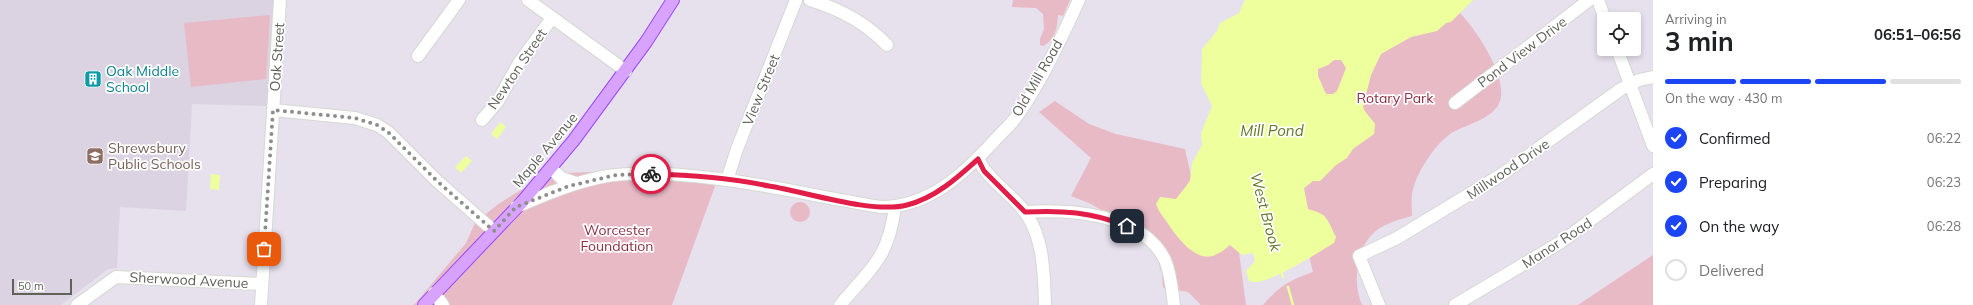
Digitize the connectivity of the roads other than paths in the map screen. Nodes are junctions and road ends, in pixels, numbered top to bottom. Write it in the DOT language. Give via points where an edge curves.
graph roads {
  1 [pos="280,0"];
  2 [pos="459,0"];
  3 [pos="528,0"];
  4 [pos="673,0"];
  5 [pos="796,0"];
  6 [pos="810,0"];
  7 [pos="1079,0"];
  8 [pos="1589,0"];
  9 [pos="1598,0"];
  10 [pos="1602,12"];
  11 [pos="552,18"];
  12 [pos="887,45"];
  13 [pos="418,56"];
  14 [pos="1620,56"];
  15 [pos="626,70"];
  16 [pos="1653,77"];
  17 [pos="1630,84"];
  18 [pos="1455,103"];
  19 [pos="273,110"];
  20 [pos="482,120"];
  21 [pos="1653,146"];
  22 [pos="978,159"];
  23 [pos="551,168"];
  24 [pos="1653,174"];
  25 [pos="541,179"];
  26 [pos="727,180"];
  27 [pos="576,183"];
  28 [pos="555,191"];
  29 [pos="516,207"];
  30 [pos="895,207"];
  31 [pos="1025,212"];
  32 [pos="494,231"];
  33 [pos="262,284"];
  34 [pos="434,294"];
  35 [pos="77,305"];
  36 [pos="261,305"];
  37 [pos="424,305"];
  38 [pos="443,305"];
  39 [pos="840,305"];
  40 [pos="1045,305"];
  41 [pos="1174,305"];
  42 [pos="1379,305"];
  43 [pos="1455,305"];
  1 -- 19 [label="street, Oak Street"];
  2 -- 13 [label="street"];
  3 -- 11 [label="street"];
  4 -- 15 [label="main road, Maple Avenue"];
  5 -- 26 [label="street, View Street"];
  6 -- 12 [label="street" via="859,21"];
  7 -- 22 [label="street, Old Mill Road" via="1025,105"];
  8 -- 18 [label="street, Pond View Drive"];
  9 -- 10 [label="street"];
  11 -- 15 [label="street"];
  11 -- 20 [label="street, Newton Street"];
  14 -- 17 [label="street"];
  15 -- 23 [label="main road, Maple Avenue"];
  16 -- 17 [label="street, Millwood Drive"];
  17 -- 21 [label="street"];
  17 -- 42 [label="street, Millwood Drive" via="1612,94 1503,174 1397,238 1359,256"];
  19 -- 32 [label="street" via="355,118 377,125 388,132 437,181"];
  19 -- 33 [label="street, Oak Street"];
  22 -- 30 [label="street, Old Mill Road" via="938,192 917,202"];
  22 -- 31 [label="street" via="984,171"];
  23 -- 25 [label="main road, Maple Avenue"];
  23 -- 27 [label="street" via="561,178"];
  24 -- 43 [label="street, Manor Road" via="1561,242"];
  25 -- 28 [label="street"];
  25 -- 29 [label="main road, Maple Avenue"];
  26 -- 27 [label="street, Old Mill Road" via="670,174 630,174"];
  26 -- 30 [label="street, Old Mill Road" via="849,202"];
  27 -- 28 [label="street, Old Mill Road"];
  28 -- 29 [label="street, Old Mill Road"];
  29 -- 32 [label="main road, Maple Avenue"];
  30 -- 39 [label="street" via="891,235 883,254"];
  31 -- 40 [label="street" via="1033,226 1041,253"];
  31 -- 41 [label="street" via="1083,212 1122,224 1140,234 1157,249 1165,262 1170,276"];
  32 -- 34 [label="main road, Maple Avenue"];
  33 -- 35 [label="street, Sherwood Avenue" via="116,277"];
  33 -- 36 [label="street, Oak Street"];
  34 -- 37 [label="main road, Maple Avenue"];
  34 -- 38 [label="street"];
}
